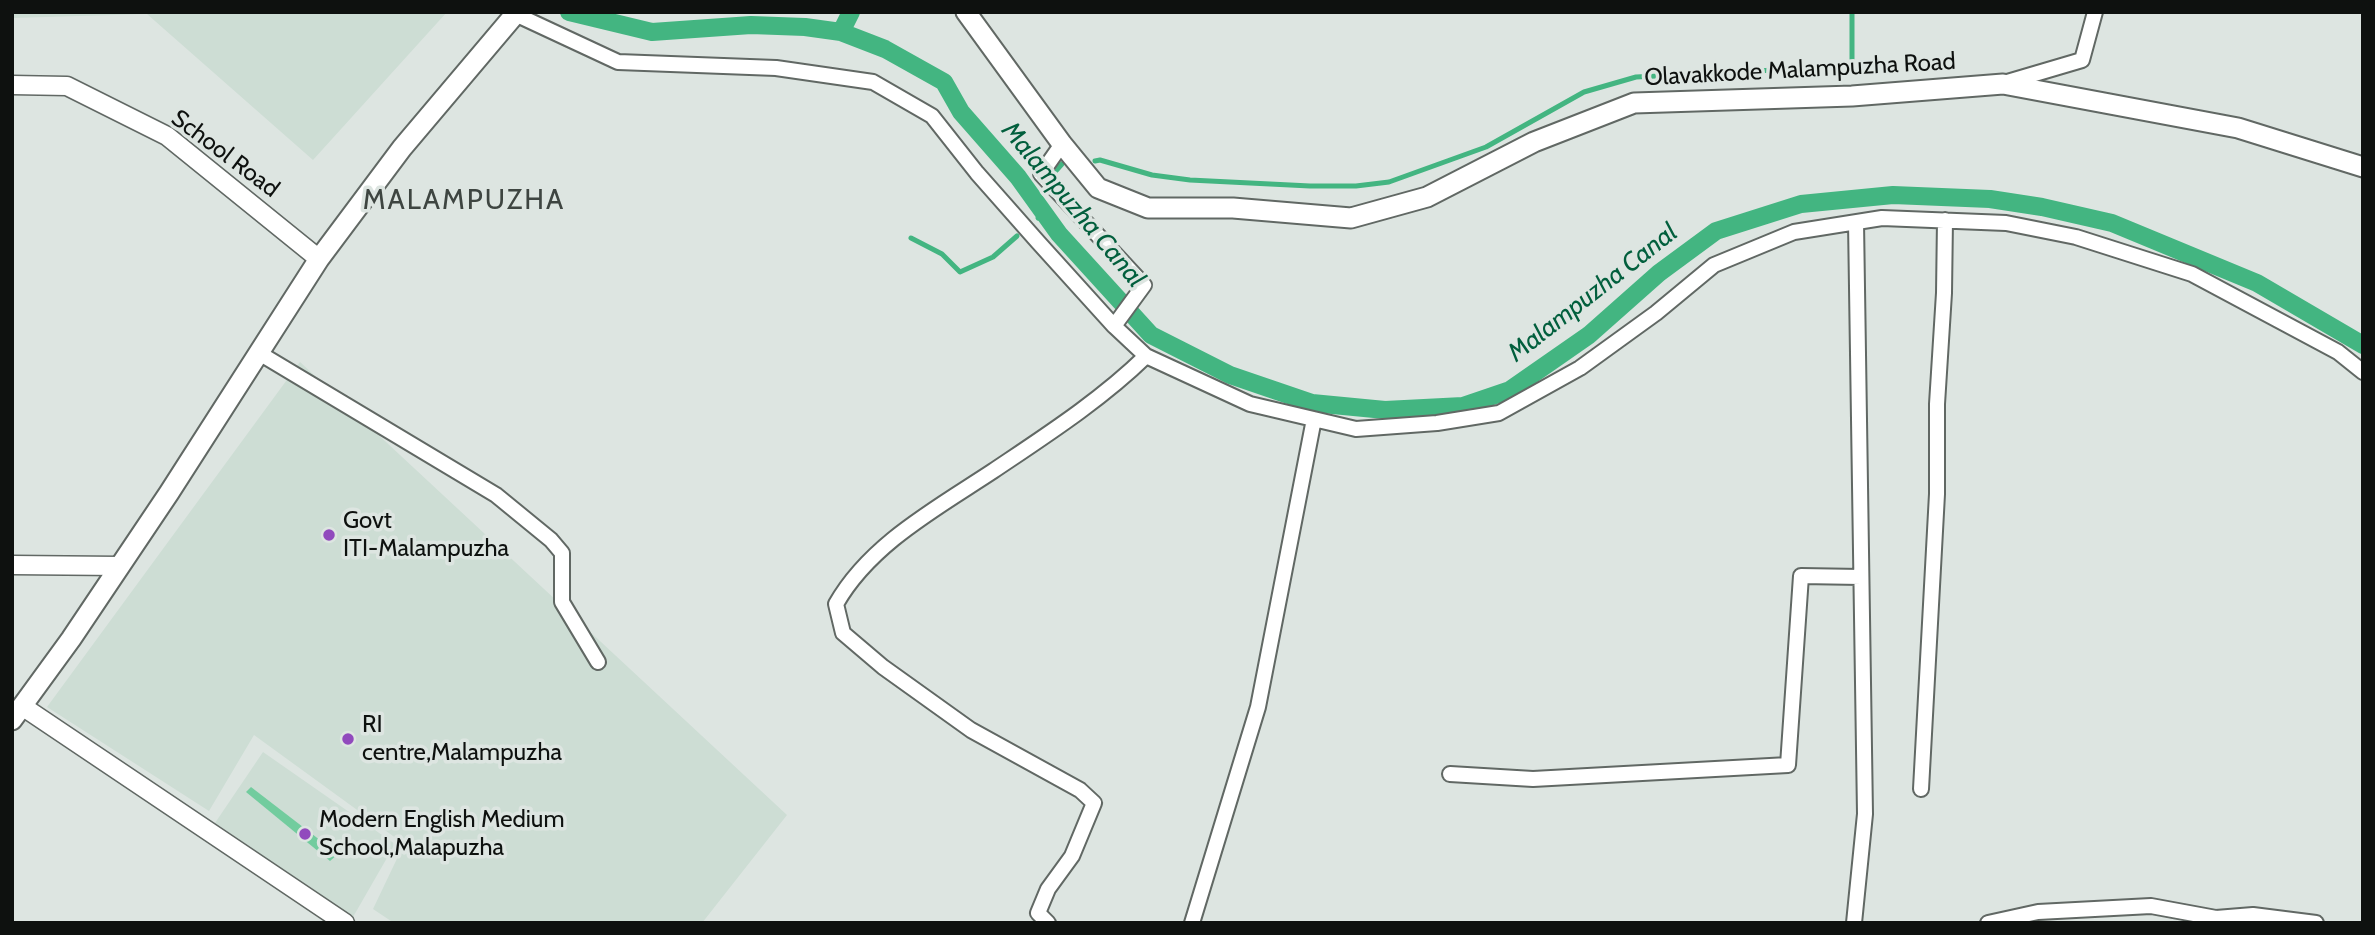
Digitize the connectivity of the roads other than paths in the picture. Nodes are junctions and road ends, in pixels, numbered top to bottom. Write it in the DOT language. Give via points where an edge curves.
graph roads {
  1 [pos="966,12"];
  2 [pos="2095,12"];
  3 [pos="516,13"];
  4 [pos="2003,84"];
  5 [pos="12,85"];
  6 [pos="1062,144"];
  7 [pos="2363,167"];
  8 [pos="1945,220"];
  9 [pos="1856,222"];
  10 [pos="319,260"];
  11 [pos="1114,326"];
  12 [pos="259,353"];
  13 [pos="1146,356"];
  14 [pos="2363,372"];
  15 [pos="1314,419"];
  16 [pos="12,565"];
  17 [pos="120,566"];
  18 [pos="1861,577"];
  19 [pos="598,662"];
  20 [pos="17,713"];
  21 [pos="1450,775"];
  22 [pos="1921,789"];
  23 [pos="345,923"];
  24 [pos="1048,923"];
  25 [pos="1192,923"];
  26 [pos="1854,923"];
  27 [pos="1988,923"];
  28 [pos="2316,923"];
  1 -- 6 [label="main road, Olavakkode Malampuzha Road"];
  2 -- 4 [label="street" via="2082,60"];
  3 -- 10 [label="main road" via="402,148"];
  3 -- 11 [label="street" via="618,62 776,68 873,82 932,116"];
  4 -- 6 [label="main road, Olavakkode Malampuzha Road" via="1852,96 1634,103 1534,142 1427,197 1352,218 1233,208 1148,208 1098,188"];
  4 -- 7 [label="main road, Olavakkode Malampuzha Road" via="2238,128"];
  5 -- 10 [label="street, School Road" via="67,86 167,136"];
  6 -- 11 [label="street" via="1041,174 1144,285"];
  8 -- 9 [label="street"];
  8 -- 14 [label="street" via="2006,223 2076,237 2192,274 2338,352"];
  8 -- 22 [label="street" via="1937,494"];
  9 -- 15 [label="street" via="1794,232 1714,265 1580,368 1499,414 1356,429"];
  9 -- 18 [label="street"];
  10 -- 12 [label="main road"];
  11 -- 13 [label="street"];
  12 -- 17 [label="main road"];
  12 -- 19 [label="street" via="496,495 551,540 562,553 562,602"];
  13 -- 15 [label="street" via="1250,404"];
  13 -- 24 [label="street" via="1123,379 888,544 847,584 836,604 843,633 883,667 971,730 1080,790 1094,803 1072,856 1048,889 1038,914"];
  15 -- 25 [label="street" via="1258,707"];
  16 -- 17 [label="street"];
  17 -- 20 [label="main road"];
  18 -- 21 [label="street" via="1801,576 1788,765 1533,779"];
  18 -- 26 [label="street" via="1865,814"];
  20 -- 23 [label="street"];
  27 -- 28 [label="street" via="2038,912 2151,906 2216,918 2253,915"];
}
